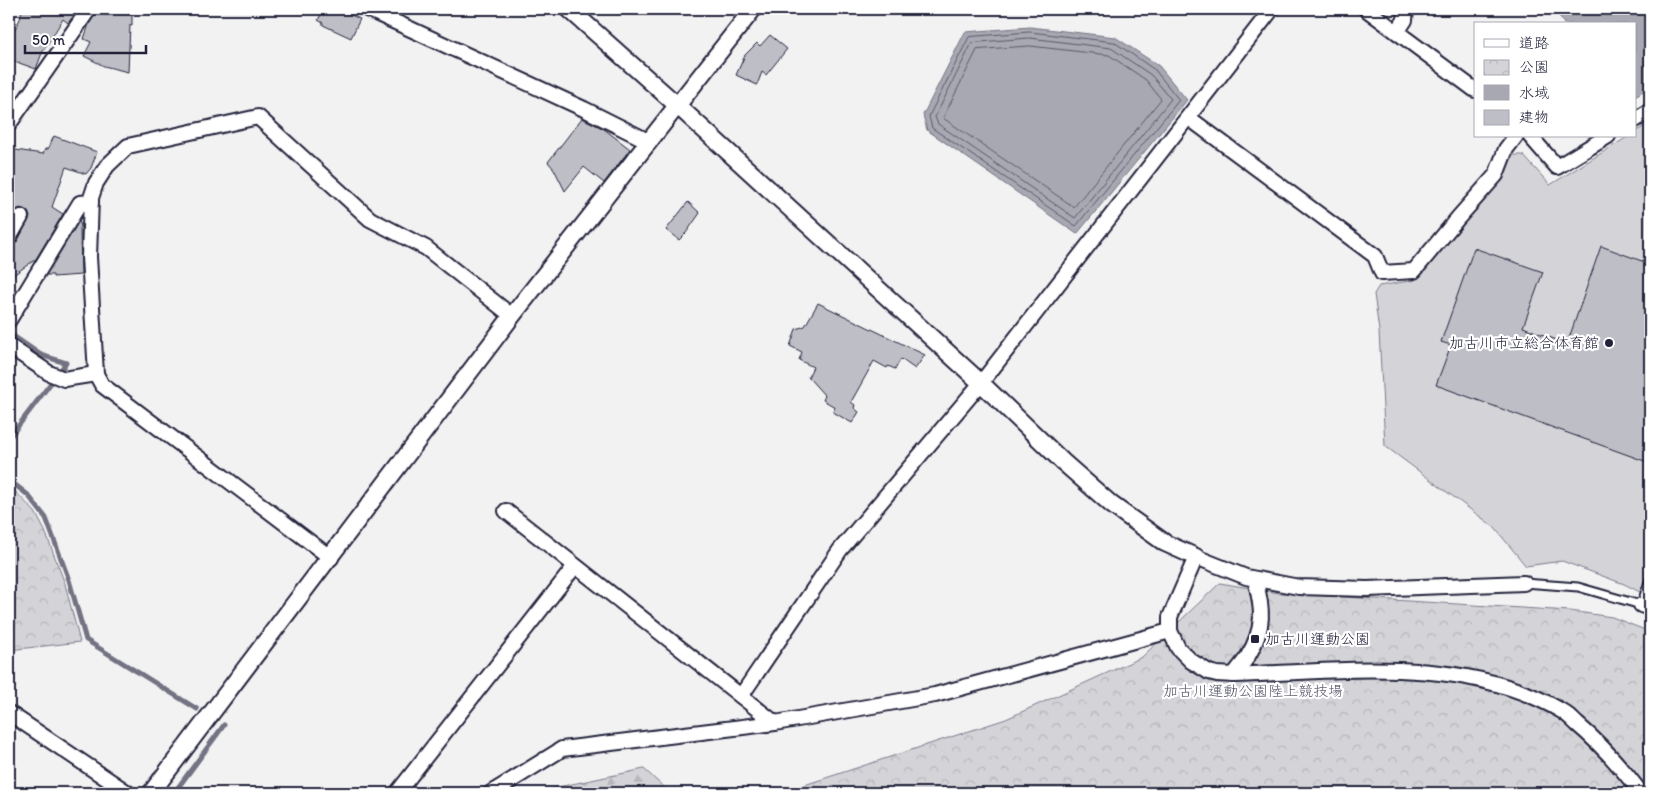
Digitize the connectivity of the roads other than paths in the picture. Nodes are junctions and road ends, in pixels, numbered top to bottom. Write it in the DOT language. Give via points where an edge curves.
graph roads {
  1 [pos="89,9"];
  2 [pos="367,9"];
  3 [pos="569,9"];
  4 [pos="753,9"];
  5 [pos="1272,9"];
  6 [pos="1366,9"];
  7 [pos="1406,9"];
  8 [pos="1397,32"];
  9 [pos="1474,89"];
  10 [pos="678,106"];
  11 [pos="1650,111"];
  12 [pos="1189,118"];
  13 [pos="1636,119"];
  14 [pos="9,124"];
  15 [pos="1514,138"];
  16 [pos="1532,138"];
  17 [pos="1605,138"];
  18 [pos="650,142"];
  19 [pos="91,202"];
  20 [pos="21,217"];
  21 [pos="9,238"];
  22 [pos="512,316"];
  23 [pos="9,320"];
  24 [pos="9,346"];
  25 [pos="96,374"];
  26 [pos="981,383"];
  27 [pos="506,511"];
  28 [pos="1196,557"];
  29 [pos="330,558"];
  30 [pos="575,566"];
  31 [pos="1255,579"];
  32 [pos="1650,579"];
  33 [pos="1524,583"];
  34 [pos="1646,607"];
  35 [pos="1170,631"];
  36 [pos="1234,675"];
  37 [pos="741,696"];
  38 [pos="9,713"];
  39 [pos="775,723"];
  40 [pos="128,793"];
  41 [pos="151,793"];
  42 [pos="396,793"];
  43 [pos="491,793"];
  44 [pos="1642,793"];
  1 -- 14 [label="street"];
  2 -- 18 [label="street"];
  3 -- 10 [label="street"];
  4 -- 10 [label="street"];
  5 -- 12 [label="street"];
  6 -- 8 [label="street"];
  7 -- 8 [label="street" via="1405,20"];
  8 -- 9 [label="street"];
  10 -- 18 [label="street"];
  10 -- 26 [label="street"];
  11 -- 13 [label="street"];
  12 -- 15 [label="street" via="1375,256 1382,273 1414,270 1496,174 1506,149"];
  12 -- 26 [label="street"];
  16 -- 17 [label="street" via="1558,167"];
  18 -- 22 [label="street"];
  19 -- 22 [label="street" via="96,182 128,146 258,117 370,219 426,248"];
  19 -- 23 [label="street" via="80,202"];
  19 -- 25 [label="street" via="89,257"];
  20 -- 21 [label="street"];
  22 -- 29 [label="street"];
  24 -- 25 [label="street" via="49,373 64,378"];
  25 -- 29 [label="street" via="102,385"];
  26 -- 28 [label="street" via="1112,505 1165,543"];
  26 -- 37 [label="street" via="840,550"];
  27 -- 30 [label="street"];
  28 -- 31 [label="street"];
  28 -- 35 [label="street" via="1170,617"];
  29 -- 41 [label="street"];
  30 -- 37 [label="street"];
  30 -- 42 [label="street"];
  31 -- 33 [label="street" via="1299,587 1367,589"];
  31 -- 36 [label="street" via="1262,605 1261,623 1248,655"];
  32 -- 34 [label="lane"];
  33 -- 34 [label="lane" via="1578,588"];
  35 -- 36 [label="street" via="1178,648 1191,661 1209,672"];
  35 -- 39 [label="street" via="935,695"];
  36 -- 44 [label="street" via="1387,670 1491,681 1561,710 1596,741"];
  37 -- 39 [label="street"];
  38 -- 40 [label="street"];
  39 -- 43 [label="street" via="562,749"];
}
